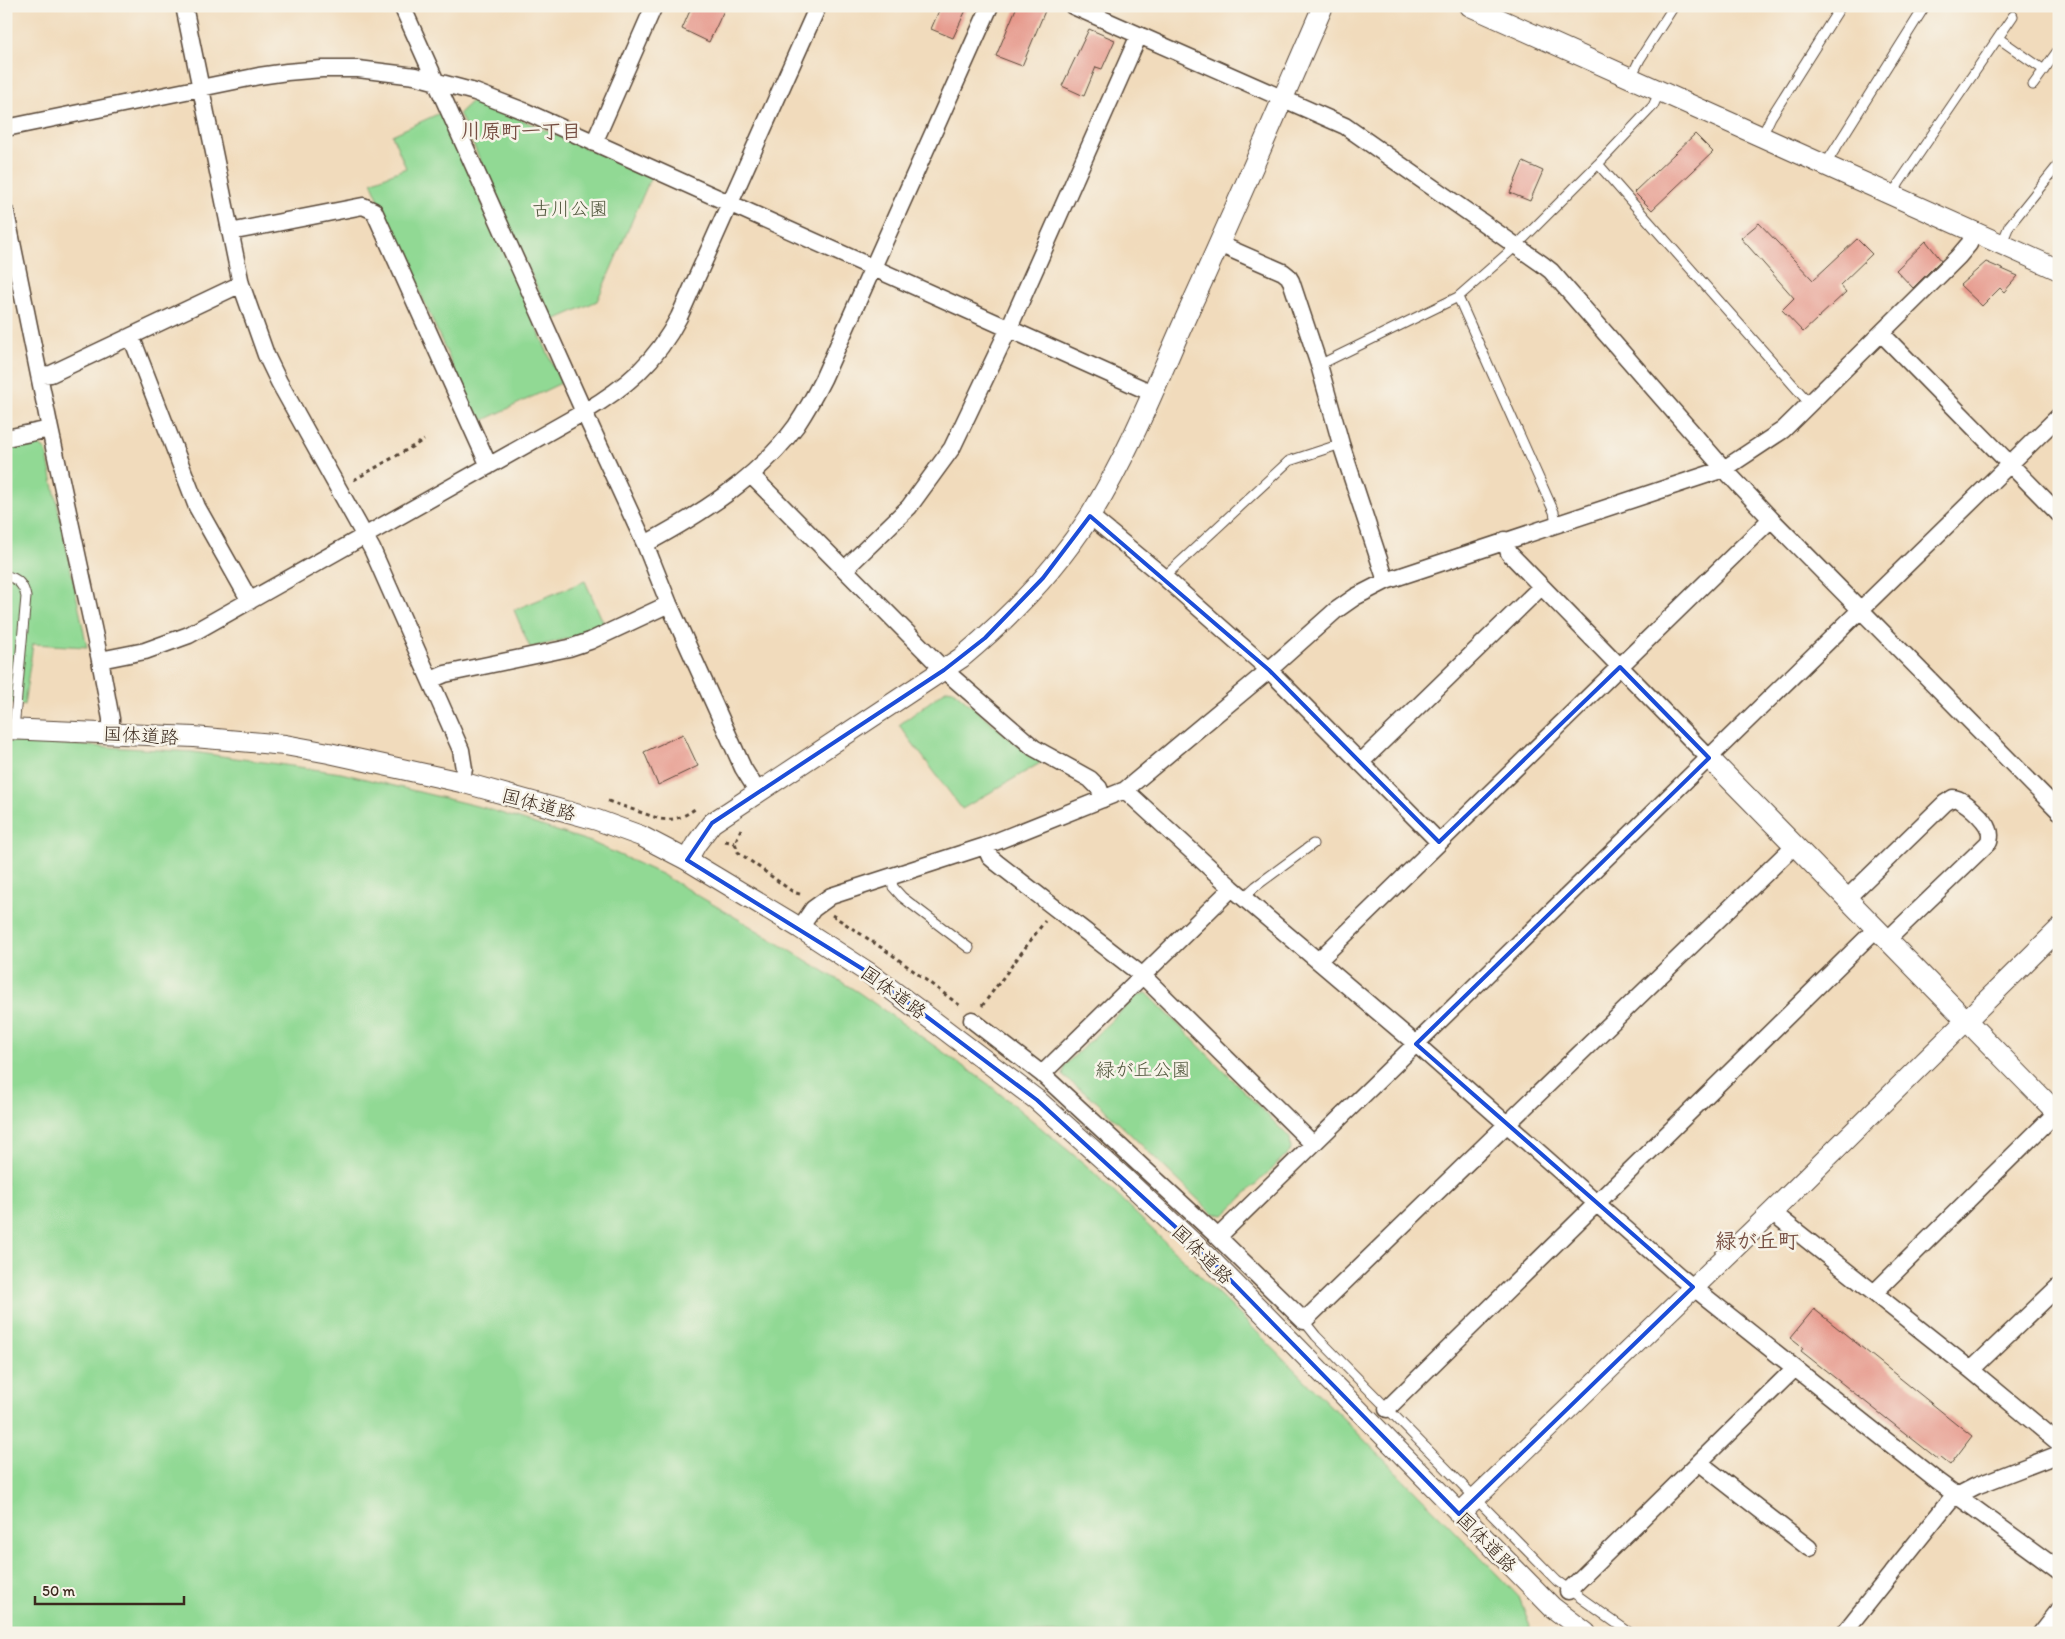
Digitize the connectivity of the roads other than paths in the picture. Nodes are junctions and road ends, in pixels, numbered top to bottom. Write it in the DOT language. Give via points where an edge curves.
graph roads {
  1 [pos="184,6"];
  2 [pos="402,6"];
  3 [pos="654,6"];
  4 [pos="818,6"];
  5 [pos="990,6"];
  6 [pos="1073,6"];
  7 [pos="1324,6"];
  8 [pos="1470,6"];
  9 [pos="1674,6"];
  10 [pos="1841,6"];
  11 [pos="1925,6"];
  12 [pos="2013,16"];
  13 [pos="1139,35"];
  14 [pos="1998,38"];
  15 [pos="2059,49"];
  16 [pos="2044,70"];
  17 [pos="1631,77"];
  18 [pos="435,80"];
  19 [pos="2033,85"];
  20 [pos="201,88"];
  21 [pos="1660,91"];
  22 [pos="1283,99"];
  23 [pos="6,128"];
  24 [pos="1762,136"];
  25 [pos="594,143"];
  26 [pos="1598,164"];
  27 [pos="2059,164"];
  28 [pos="1826,165"];
  29 [pos="1893,195"];
  30 [pos="731,203"];
  31 [pos="6,213"];
  32 [pos="1976,231"];
  33 [pos="230,232"];
  34 [pos="1219,244"];
  35 [pos="2002,244"];
  36 [pos="1516,246"];
  37 [pos="873,267"];
  38 [pos="2059,270"];
  39 [pos="13,278"];
  40 [pos="241,284"];
  41 [pos="1458,297"];
  42 [pos="1009,328"];
  43 [pos="1881,333"];
  44 [pos="132,336"];
  45 [pos="1319,365"];
  46 [pos="40,375"];
  47 [pos="1152,393"];
  48 [pos="1810,404"];
  49 [pos="584,412"];
  50 [pos="2059,416"];
  51 [pos="50,429"];
  52 [pos="6,438"];
  53 [pos="1341,444"];
  54 [pos="2010,463"];
  55 [pos="489,466"];
  56 [pos="1724,469"];
  57 [pos="751,475"];
  58 [pos="2059,514"];
  59 [pos="1090,516"];
  60 [pos="1771,519"];
  61 [pos="1556,523"];
  62 [pos="364,535"];
  63 [pos="1505,540"];
  64 [pos="645,544"];
  65 [pos="844,570"];
  66 [pos="6,576"];
  67 [pos="1164,577"];
  68 [pos="1386,581"];
  69 [pos="1541,588"];
  70 [pos="250,601"];
  71 [pos="669,604"];
  72 [pos="1861,610"];
  73 [pos="100,660"];
  74 [pos="1620,667"];
  75 [pos="944,670"];
  76 [pos="1269,670"];
  77 [pos="431,680"];
  78 [pos="10,729"];
  79 [pos="110,733"];
  80 [pos="1709,758"];
  81 [pos="1362,762"];
  82 [pos="460,782"];
  83 [pos="1124,790"];
  84 [pos="758,792"];
  85 [pos="1103,799"];
  86 [pos="2059,811"];
  87 [pos="1439,842"];
  88 [pos="1313,844"];
  89 [pos="985,846"];
  90 [pos="1794,846"];
  91 [pos="687,860"];
  92 [pos="891,877"];
  93 [pos="1238,893"];
  94 [pos="1847,898"];
  95 [pos="800,928"];
  96 [pos="2059,929"];
  97 [pos="1882,935"];
  98 [pos="969,948"];
  99 [pos="1318,961"];
  100 [pos="1142,976"];
  101 [pos="973,1018"];
  102 [pos="1966,1019"];
  103 [pos="1416,1044"];
  104 [pos="1042,1074"];
  105 [pos="2058,1117"];
  106 [pos="1506,1125"];
  107 [pos="1313,1144"];
  108 [pos="1596,1202"];
  109 [pos="1772,1212"];
  110 [pos="1218,1237"];
  111 [pos="2059,1286"];
  112 [pos="1693,1287"];
  113 [pos="1874,1293"];
  114 [pos="1304,1321"];
  115 [pos="1794,1369"];
  116 [pos="1971,1370"];
  117 [pos="1387,1409"];
  118 [pos="2059,1443"];
  119 [pos="2059,1454"];
  120 [pos="1700,1463"];
  121 [pos="1956,1496"];
  122 [pos="1474,1498"];
  123 [pos="1459,1514"];
  124 [pos="1809,1548"];
  125 [pos="2059,1570"];
  126 [pos="1559,1598"];
  127 [pos="2059,1610"];
  128 [pos="1586,1633"];
  129 [pos="1630,1633"];
  130 [pos="1844,1633"];
  131 [pos="2042,1633"];
  1 -- 20 [label="street"];
  2 -- 18 [label="street"];
  3 -- 25 [label="street"];
  4 -- 30 [label="street"];
  5 -- 37 [label="street"];
  6 -- 13 [label="street"];
  7 -- 22 [label="street"];
  8 -- 17 [label="street"];
  9 -- 17 [label="lane"];
  10 -- 24 [label="lane"];
  11 -- 28 [label="lane"];
  12 -- 14 [label="lane"];
  13 -- 22 [label="street"];
  13 -- 42 [label="street"];
  14 -- 16 [label="lane"];
  14 -- 29 [label="lane"];
  15 -- 16 [label="lane"];
  16 -- 19 [label="lane"];
  17 -- 21 [label="street"];
  18 -- 20 [label="street" via="391,72 322,69"];
  18 -- 25 [label="street" via="524,111"];
  18 -- 49 [label="street"];
  20 -- 23 [label="street"];
  20 -- 33 [label="street"];
  21 -- 24 [label="street"];
  21 -- 26 [label="lane" via="1653,106"];
  22 -- 34 [label="street"];
  22 -- 36 [label="street" via="1345,126"];
  24 -- 28 [label="street"];
  25 -- 30 [label="street"];
  26 -- 36 [label="lane"];
  26 -- 48 [label="lane"];
  27 -- 35 [label="lane" via="2009,226"];
  28 -- 29 [label="street"];
  29 -- 32 [label="street"];
  30 -- 37 [label="street"];
  30 -- 49 [label="street" via="670,334 631,380"];
  31 -- 39 [label="street"];
  32 -- 35 [label="street"];
  32 -- 43 [label="street" via="1958,257"];
  33 -- 40 [label="street"];
  33 -- 55 [label="street" via="363,206 374,211"];
  34 -- 45 [label="street" via="1288,276"];
  34 -- 47 [label="street"];
  35 -- 38 [label="street"];
  36 -- 41 [label="lane"];
  36 -- 56 [label="street" via="1551,272"];
  37 -- 42 [label="street"];
  37 -- 57 [label="street" via="809,405 779,446"];
  39 -- 46 [label="street"];
  40 -- 44 [label="street"];
  40 -- 62 [label="street" via="279,382"];
  41 -- 45 [label="lane"];
  41 -- 61 [label="lane" via="1554,512"];
  42 -- 47 [label="street"];
  42 -- 65 [label="street" via="952,448 937,471 909,506"];
  43 -- 48 [label="street"];
  43 -- 54 [label="street"];
  44 -- 46 [label="street" via="51,374"];
  44 -- 70 [label="street" via="197,507"];
  45 -- 53 [label="street"];
  46 -- 51 [label="street"];
  47 -- 59 [label="street"];
  48 -- 56 [label="street" via="1783,430"];
  49 -- 55 [label="street"];
  49 -- 64 [label="street"];
  50 -- 54 [label="street"];
  51 -- 52 [label="street"];
  51 -- 73 [label="street"];
  53 -- 67 [label="lane" via="1289,461"];
  53 -- 68 [label="street"];
  54 -- 58 [label="street"];
  54 -- 72 [label="street"];
  55 -- 62 [label="street"];
  56 -- 60 [label="street"];
  56 -- 61 [label="street"];
  57 -- 64 [label="street" via="702,510"];
  57 -- 65 [label="street"];
  59 -- 67 [label="street"];
  59 -- 75 [label="street" via="1026,597 984,638"];
  60 -- 72 [label="street"];
  60 -- 74 [label="street"];
  61 -- 63 [label="street"];
  62 -- 70 [label="street"];
  62 -- 77 [label="street"];
  63 -- 68 [label="street"];
  63 -- 69 [label="street" via="1509,553"];
  64 -- 71 [label="street"];
  65 -- 75 [label="street"];
  66 -- 78 [label="lane" via="18,581 26,598"];
  67 -- 76 [label="street"];
  68 -- 76 [label="street" via="1335,611"];
  69 -- 74 [label="street"];
  69 -- 81 [label="street"];
  70 -- 73 [label="street" via="174,642"];
  71 -- 77 [label="street" via="569,648 445,674"];
  71 -- 84 [label="street" via="743,768"];
  72 -- 80 [label="street"];
  72 -- 86 [label="street"];
  73 -- 79 [label="street" via="111,719"];
  74 -- 80 [label="street"];
  74 -- 87 [label="street"];
  75 -- 84 [label="street"];
  75 -- 85 [label="street" via="1034,748 1090,779 1099,788"];
  76 -- 81 [label="street"];
  76 -- 83 [label="street"];
  77 -- 82 [label="street" via="461,750 464,769"];
  78 -- 79 [label="street, 国体道路"];
  79 -- 82 [label="street, 国体道路" via="285,745"];
  80 -- 90 [label="street"];
  80 -- 103 [label="street"];
  81 -- 87 [label="street"];
  82 -- 91 [label="street, 国体道路" via="597,820 641,836"];
  83 -- 85 [label="street"];
  83 -- 93 [label="street"];
  84 -- 91 [label="street" via="712,823"];
  85 -- 89 [label="street"];
  87 -- 99 [label="street"];
  88 -- 93 [label="lane" via="1256,886"];
  89 -- 92 [label="street"];
  89 -- 100 [label="street" via="996,863"];
  90 -- 94 [label="street"];
  90 -- 106 [label="street"];
  91 -- 95 [label="street, 国体道路"];
  92 -- 95 [label="street" via="831,896 813,909"];
  92 -- 98 [label="lane" via="902,897"];
  93 -- 99 [label="street"];
  93 -- 100 [label="street"];
  94 -- 97 [label="street"];
  94 -- 97 [label="street" via="1953,798 1976,814 1988,827 1989,842"];
  95 -- 123 [label="street, 国体道路" via="932,1020 1081,1139 1206,1255"];
  96 -- 102 [label="street"];
  97 -- 102 [label="street"];
  97 -- 108 [label="street"];
  99 -- 103 [label="street"];
  100 -- 104 [label="street"];
  100 -- 107 [label="street"];
  101 -- 104 [label="street"];
  102 -- 105 [label="street"];
  102 -- 109 [label="street"];
  103 -- 106 [label="street"];
  103 -- 107 [label="street"];
  104 -- 110 [label="street"];
  105 -- 113 [label="street"];
  106 -- 108 [label="street"];
  106 -- 114 [label="street"];
  107 -- 110 [label="street"];
  108 -- 112 [label="street"];
  108 -- 117 [label="street"];
  109 -- 112 [label="street"];
  109 -- 113 [label="street"];
  110 -- 114 [label="street"];
  111 -- 116 [label="street"];
  112 -- 115 [label="street"];
  112 -- 122 [label="street"];
  113 -- 116 [label="street"];
  114 -- 117 [label="lane"];
  115 -- 120 [label="street"];
  115 -- 121 [label="street"];
  116 -- 118 [label="street"];
  117 -- 122 [label="lane"];
  119 -- 121 [label="street"];
  120 -- 124 [label="street"];
  120 -- 126 [label="street"];
  121 -- 125 [label="street"];
  121 -- 130 [label="street" via="1946,1504"];
  122 -- 123 [label="street"];
  122 -- 126 [label="lane"];
  123 -- 126 [label="street, 国体道路"];
  126 -- 128 [label="street, 国体道路"];
  126 -- 129 [label="lane"];
  127 -- 131 [label="street"];
}
